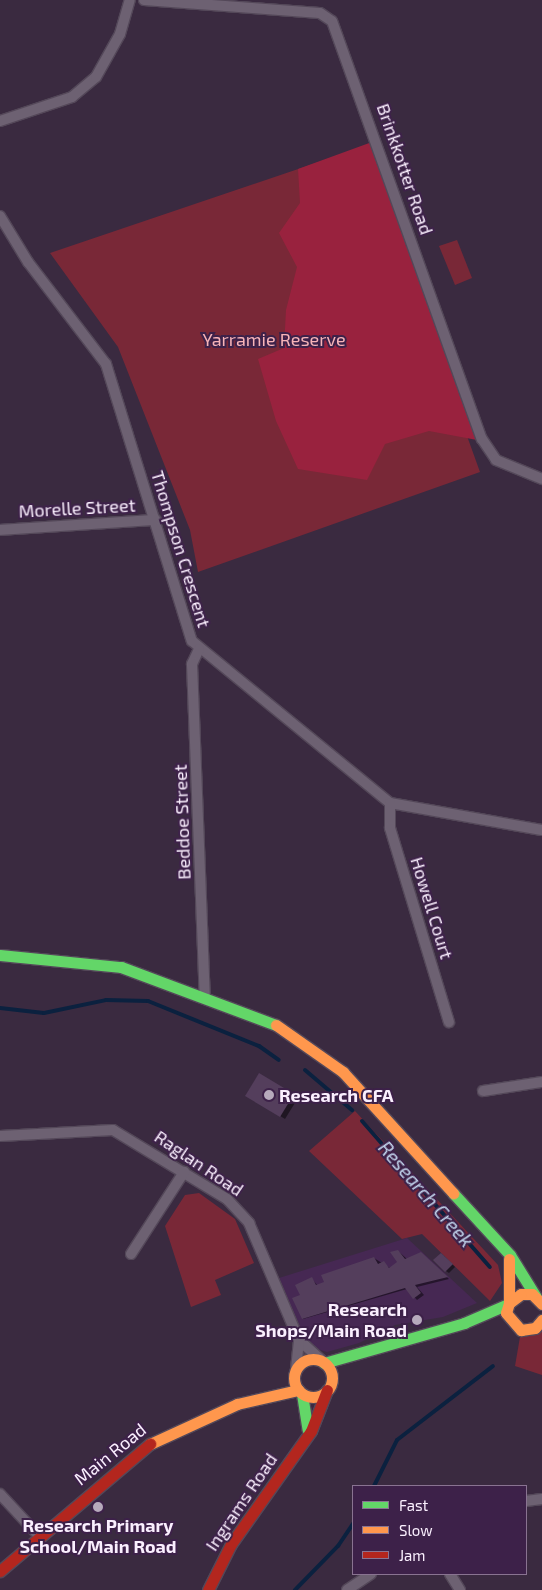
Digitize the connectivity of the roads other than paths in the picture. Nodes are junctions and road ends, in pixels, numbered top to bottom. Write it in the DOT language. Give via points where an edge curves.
graph roads {
  1 [pos="130,0"];
  2 [pos="144,0"];
  3 [pos="0,121"];
  4 [pos="0,216"];
  5 [pos="542,478"];
  6 [pos="156,520"];
  7 [pos="0,530"];
  8 [pos="199,649"];
  9 [pos="390,803"];
  10 [pos="542,830"];
  11 [pos="0,955"];
  12 [pos="205,995"];
  13 [pos="449,1022"];
  14 [pos="542,1082"];
  15 [pos="483,1090"];
  16 [pos="0,1136"];
  17 [pos="184,1172"];
  18 [pos="506,1251"];
  19 [pos="131,1254"];
  20 [pos="540,1300"];
  21 [pos="509,1303"];
  22 [pos="464,1324"];
  23 [pos="540,1324"];
  24 [pos="516,1328"];
  25 [pos="298,1340"];
  26 [pos="368,1353"];
  27 [pos="323,1362"];
  28 [pos="295,1372"];
  29 [pos="329,1388"];
  30 [pos="300,1392"];
  31 [pos="260,1396"];
  32 [pos="307,1436"];
  33 [pos="0,1494"];
  34 [pos="542,1499"];
  35 [pos="527,1501"];
  36 [pos="39,1536"];
  37 [pos="0,1571"];
  38 [pos="370,1575"];
  39 [pos="451,1575"];
  40 [pos="208,1590"];
  41 [pos="348,1590"];
  42 [pos="460,1590"];
  1 -- 3 [label="street" via="120,34 96,77 72,96"];
  2 -- 5 [label="street, Brinkkotter Road" via="320,13 332,21 482,439 496,460"];
  4 -- 6 [label="street, Thompson Crescent" via="28,262 106,364"];
  6 -- 7 [label="street, Morelle Street"];
  6 -- 8 [label="street, Thompson Crescent" via="187,633"];
  8 -- 9 [label="street, Thompson Crescent"];
  8 -- 12 [label="street, Beddoe Street" via="192,664"];
  9 -- 10 [label="street, Thompson Crescent"];
  9 -- 13 [label="street, Howell Court" via="390,828"];
  11 -- 12 [label="main road" via="121,967"];
  12 -- 18 [label="main road" via="256,1014 300,1038 343,1072"];
  14 -- 15 [label="street"];
  16 -- 17 [label="street, Raglan Road" via="113,1130"];
  17 -- 19 [label="street"];
  17 -- 25 [label="street, Raglan Road" via="227,1199 249,1223"];
  18 -- 20 [label="main road"];
  18 -- 21 [label="main road" via="511,1274"];
  20 -- 21 [label="main road" via="521,1294"];
  21 -- 22 [label="main road"];
  21 -- 24 [label="main road" via="507,1318"];
  22 -- 24 [label="main road"];
  22 -- 26 [label="main road"];
  23 -- 24 [label="main road"];
  25 -- 27 [label="street, Raglan Road"];
  25 -- 28 [label="street, Raglan Road"];
  26 -- 27 [label="main road"];
  26 -- 29 [label="main road"];
  27 -- 28 [label="main road" via="304,1361"];
  27 -- 29 [label="main road" via="330,1371"];
  28 -- 30 [label="main road"];
  28 -- 31 [label="main road, Main Road"];
  29 -- 30 [label="main road" via="318,1396"];
  29 -- 32 [label="main road, Ingrams Road"];
  30 -- 31 [label="main road, Main Road"];
  30 -- 32 [label="main road" via="309,1417"];
  31 -- 36 [label="main road, Main Road" via="198,1418 146,1445"];
  32 -- 40 [label="main road, Ingrams Road" via="232,1544"];
  33 -- 36 [label="street"];
  34 -- 35 [label="street"];
  36 -- 37 [label="main road, Main Road"];
  38 -- 41 [label="street"];
  39 -- 42 [label="street"];
}
